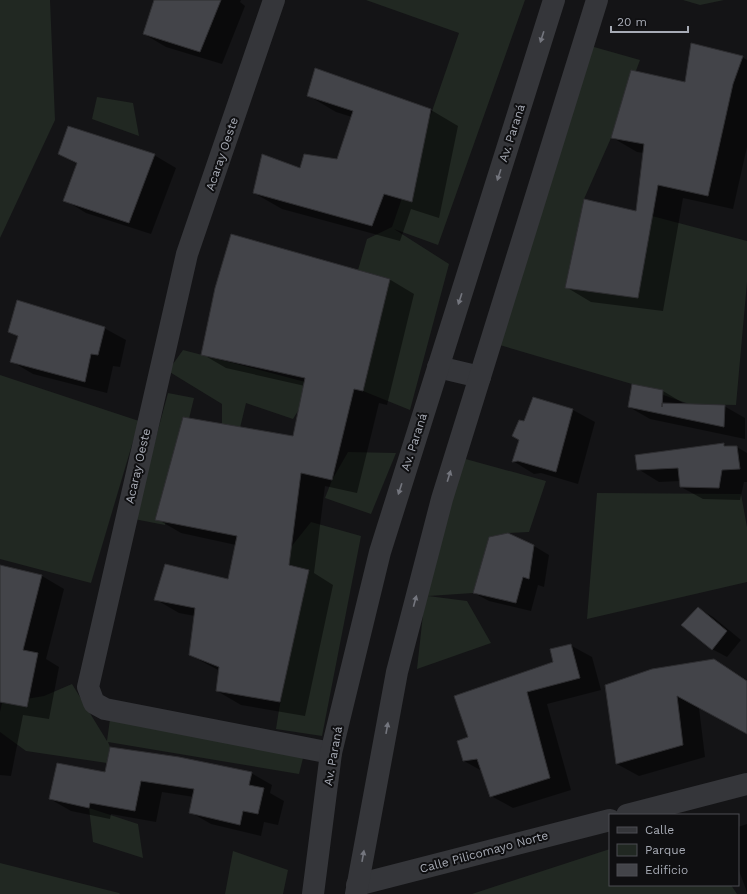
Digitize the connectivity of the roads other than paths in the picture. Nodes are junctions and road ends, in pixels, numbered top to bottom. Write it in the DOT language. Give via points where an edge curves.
graph roads {
  1 [pos="274,0"];
  2 [pos="554,0"];
  3 [pos="597,0"];
  4 [pos="438,367"];
  5 [pos="480,377"];
  6 [pos="331,753"];
  7 [pos="747,784"];
  8 [pos="631,814"];
  9 [pos="609,820"];
  10 [pos="357,890"];
  11 [pos="313,894"];
  1 -- 6 [label="street, Acaray Oeste" via="187,254 88,687 94,703 106,709"];
  2 -- 4 [label="street, Av. Paraná, one-way"];
  3 -- 5 [label="street"];
  4 -- 5 [label="street"];
  4 -- 6 [label="street, Av. Paraná, one-way" via="380,552"];
  10 -- 5 [label="street, one-way" via="397,672 442,499"];
  6 -- 11 [label="street, Av. Paraná"];
  7 -- 8 [label="street"];
  9 -- 10 [label="street, Calle Pilicomayo Norte"];
}
